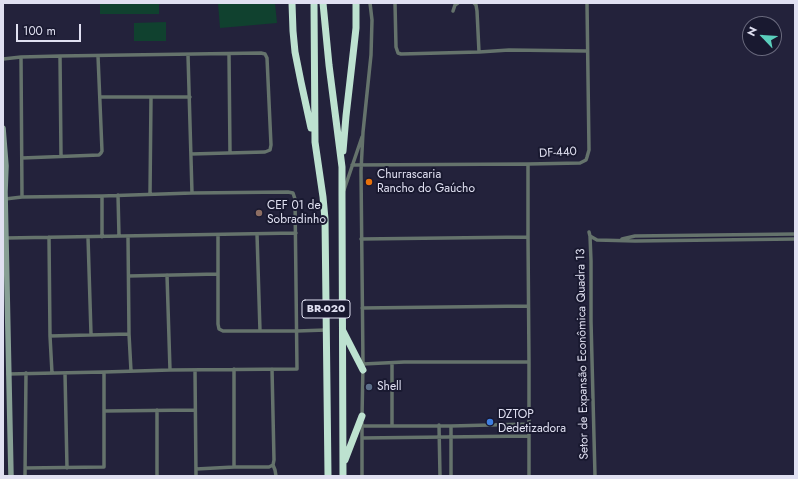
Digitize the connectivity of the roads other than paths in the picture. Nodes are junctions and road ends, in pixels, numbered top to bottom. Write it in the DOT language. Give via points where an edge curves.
graph roads {
  1 [pos="292,3"];
  2 [pos="314,3"];
  3 [pos="323,3"];
  4 [pos="356,3"];
  5 [pos="370,3"];
  6 [pos="395,3"];
  7 [pos="458,3"];
  8 [pos="474,3"];
  9 [pos="587,3"];
  10 [pos="453,11"];
  11 [pos="587,51"];
  12 [pos="480,52"];
  13 [pos="229,54"];
  14 [pos="188,55"];
  15 [pos="60,56"];
  16 [pos="98,56"];
  17 [pos="21,57"];
  18 [pos="3,59"];
  19 [pos="100,97"];
  20 [pos="190,97"];
  21 [pos="151,98"];
  22 [pos="3,128"];
  23 [pos="363,132"];
  24 [pos="315,142"];
  25 [pos="191,154"];
  26 [pos="230,154"];
  27 [pos="61,156"];
  28 [pos="22,158"];
  29 [pos="5,164"];
  30 [pos="528,164"];
  31 [pos="352,165"];
  32 [pos="361,165"];
  33 [pos="342,167"];
  34 [pos="4,190"];
  35 [pos="192,192"];
  36 [pos="150,194"];
  37 [pos="118,195"];
  38 [pos="342,195"];
  39 [pos="102,196"];
  40 [pos="22,197"];
  41 [pos="5,199"];
  42 [pos="257,234"];
  43 [pos="296,234"];
  44 [pos="795,234"];
  45 [pos="218,235"];
  46 [pos="102,236"];
  47 [pos="119,236"];
  48 [pos="128,236"];
  49 [pos="50,237"];
  50 [pos="88,237"];
  51 [pos="528,237"];
  52 [pos="6,238"];
  53 [pos="361,239"];
  54 [pos="617,240"];
  55 [pos="795,240"];
  56 [pos="218,274"];
  57 [pos="167,275"];
  58 [pos="129,276"];
  59 [pos="528,306"];
  60 [pos="362,308"];
  61 [pos="342,329"];
  62 [pos="326,330"];
  63 [pos="260,331"];
  64 [pos="296,331"];
  65 [pos="91,334"];
  66 [pos="129,334"];
  67 [pos="50,336"];
  68 [pos="529,362"];
  69 [pos="392,363"];
  70 [pos="363,367"];
  71 [pos="234,369"];
  72 [pos="272,369"];
  73 [pos="170,370"];
  74 [pos="195,370"];
  75 [pos="131,371"];
  76 [pos="104,372"];
  77 [pos="26,373"];
  78 [pos="52,373"];
  79 [pos="65,373"];
  80 [pos="8,374"];
  81 [pos="157,410"];
  82 [pos="195,410"];
  83 [pos="104,411"];
  84 [pos="362,416"];
  85 [pos="528,424"];
  86 [pos="439,425"];
  87 [pos="362,426"];
  88 [pos="392,426"];
  89 [pos="451,426"];
  90 [pos="439,436"];
  91 [pos="451,436"];
  92 [pos="529,436"];
  93 [pos="362,438"];
  94 [pos="343,464"];
  95 [pos="273,465"];
  96 [pos="234,467"];
  97 [pos="25,468"];
  98 [pos="67,468"];
  99 [pos="196,468"];
  100 [pos="11,476"];
  101 [pos="25,476"];
  102 [pos="157,476"];
  103 [pos="196,476"];
  104 [pos="276,476"];
  105 [pos="328,476"];
  106 [pos="343,476"];
  107 [pos="362,476"];
  108 [pos="440,476"];
  109 [pos="452,476"];
  110 [pos="529,476"];
  111 [pos="595,476"];
  1 -- 24 [label="highway, BR-020" via="295,52"];
  2 -- 24 [label="highway, BR-020"];
  3 -- 33 [label="highway, BR-020"];
  4 -- 33 [label="highway, BR-020"];
  5 -- 23 [label="street" via="372,48"];
  6 -- 12 [label="street" via="395,40 398,53 404,55"];
  7 -- 10 [label="street"];
  8 -- 12 [label="street" via="477,11"];
  9 -- 11 [label="street, DF-440"];
  11 -- 12 [label="street"];
  11 -- 30 [label="street, DF-440 / DF-440" via="589,150 586,160 580,163"];
  13 -- 14 [label="street"];
  13 -- 26 [label="street"];
  13 -- 26 [label="street" via="261,53 267,58 271,145 270,150 265,152"];
  14 -- 16 [label="street"];
  14 -- 20 [label="street"];
  15 -- 16 [label="street"];
  15 -- 17 [label="street"];
  15 -- 27 [label="street"];
  16 -- 19 [label="street"];
  17 -- 18 [label="street"];
  17 -- 28 [label="street"];
  19 -- 21 [label="street"];
  19 -- 27 [label="street" via="101,153"];
  20 -- 21 [label="street"];
  20 -- 25 [label="street"];
  21 -- 36 [label="street"];
  22 -- 29 [label="main road"];
  23 -- 31 [label="street"];
  23 -- 32 [label="street"];
  24 -- 62 [label="highway, BR-020" via="324,197"];
  25 -- 26 [label="street"];
  25 -- 35 [label="street"];
  27 -- 28 [label="street"];
  28 -- 40 [label="street"];
  29 -- 34 [label="main road"];
  30 -- 32 [label="street, DF-440"];
  30 -- 51 [label="street"];
  31 -- 32 [label="street, DF-440"];
  31 -- 38 [label="street"];
  32 -- 53 [label="street"];
  33 -- 38 [label="highway, BR-020"];
  34 -- 41 [label="main road"];
  35 -- 36 [label="street"];
  35 -- 43 [label="street" via="293,193"];
  36 -- 37 [label="street"];
  37 -- 39 [label="street"];
  37 -- 47 [label="street"];
  38 -- 61 [label="highway, BR-020"];
  39 -- 40 [label="street"];
  39 -- 46 [label="street"];
  40 -- 41 [label="street"];
  41 -- 52 [label="main road"];
  42 -- 43 [label="street"];
  42 -- 45 [label="street"];
  42 -- 63 [label="street"];
  43 -- 64 [label="street"];
  44 -- 54 [label="street" via="636,236"];
  45 -- 48 [label="street"];
  45 -- 56 [label="street"];
  46 -- 47 [label="street"];
  46 -- 50 [label="street"];
  47 -- 48 [label="street"];
  48 -- 58 [label="street"];
  49 -- 50 [label="street"];
  49 -- 52 [label="street"];
  49 -- 67 [label="street"];
  50 -- 65 [label="street"];
  51 -- 53 [label="street"];
  51 -- 59 [label="street"];
  52 -- 80 [label="main road"];
  53 -- 60 [label="street"];
  54 -- 55 [label="street"];
  54 -- 111 [label="street, Setor de Expansão Econômica Quadra 13" via="597,240 590,234"];
  56 -- 57 [label="street"];
  56 -- 63 [label="street" via="219,329"];
  57 -- 58 [label="street"];
  57 -- 73 [label="street"];
  58 -- 66 [label="street"];
  59 -- 60 [label="street"];
  59 -- 68 [label="street"];
  60 -- 70 [label="street"];
  61 -- 70 [label="highway"];
  61 -- 94 [label="highway, BR-020"];
  62 -- 64 [label="street"];
  62 -- 105 [label="highway, BR-020"];
  63 -- 64 [label="street"];
  64 -- 72 [label="street" via="297,369"];
  65 -- 66 [label="street"];
  65 -- 67 [label="street"];
  66 -- 75 [label="street"];
  67 -- 78 [label="street"];
  68 -- 69 [label="street"];
  68 -- 85 [label="street"];
  69 -- 70 [label="street"];
  69 -- 88 [label="street"];
  70 -- 84 [label="street"];
  71 -- 72 [label="street"];
  71 -- 74 [label="street"];
  71 -- 96 [label="street"];
  72 -- 95 [label="street"];
  73 -- 74 [label="street"];
  73 -- 75 [label="street"];
  74 -- 82 [label="street"];
  75 -- 76 [label="street"];
  76 -- 79 [label="street"];
  76 -- 83 [label="street"];
  77 -- 78 [label="street"];
  77 -- 80 [label="street"];
  77 -- 97 [label="street"];
  78 -- 79 [label="street"];
  79 -- 98 [label="street"];
  80 -- 100 [label="main road"];
  81 -- 82 [label="street"];
  81 -- 83 [label="street"];
  81 -- 102 [label="street"];
  82 -- 99 [label="street"];
  83 -- 98 [label="street" via="104,467"];
  84 -- 87 [label="street"];
  84 -- 94 [label="highway"];
  85 -- 89 [label="street"];
  85 -- 92 [label="street"];
  86 -- 88 [label="street"];
  86 -- 89 [label="street"];
  86 -- 90 [label="street"];
  87 -- 88 [label="street"];
  87 -- 93 [label="street"];
  89 -- 91 [label="street"];
  90 -- 91 [label="street"];
  90 -- 93 [label="street"];
  90 -- 108 [label="street"];
  91 -- 92 [label="street"];
  91 -- 109 [label="street"];
  92 -- 110 [label="street"];
  93 -- 107 [label="street"];
  94 -- 106 [label="highway, BR-020"];
  95 -- 96 [label="street"];
  95 -- 104 [label="street"];
  96 -- 99 [label="street"];
  97 -- 98 [label="street"];
  97 -- 101 [label="street"];
  99 -- 103 [label="street"];
}
